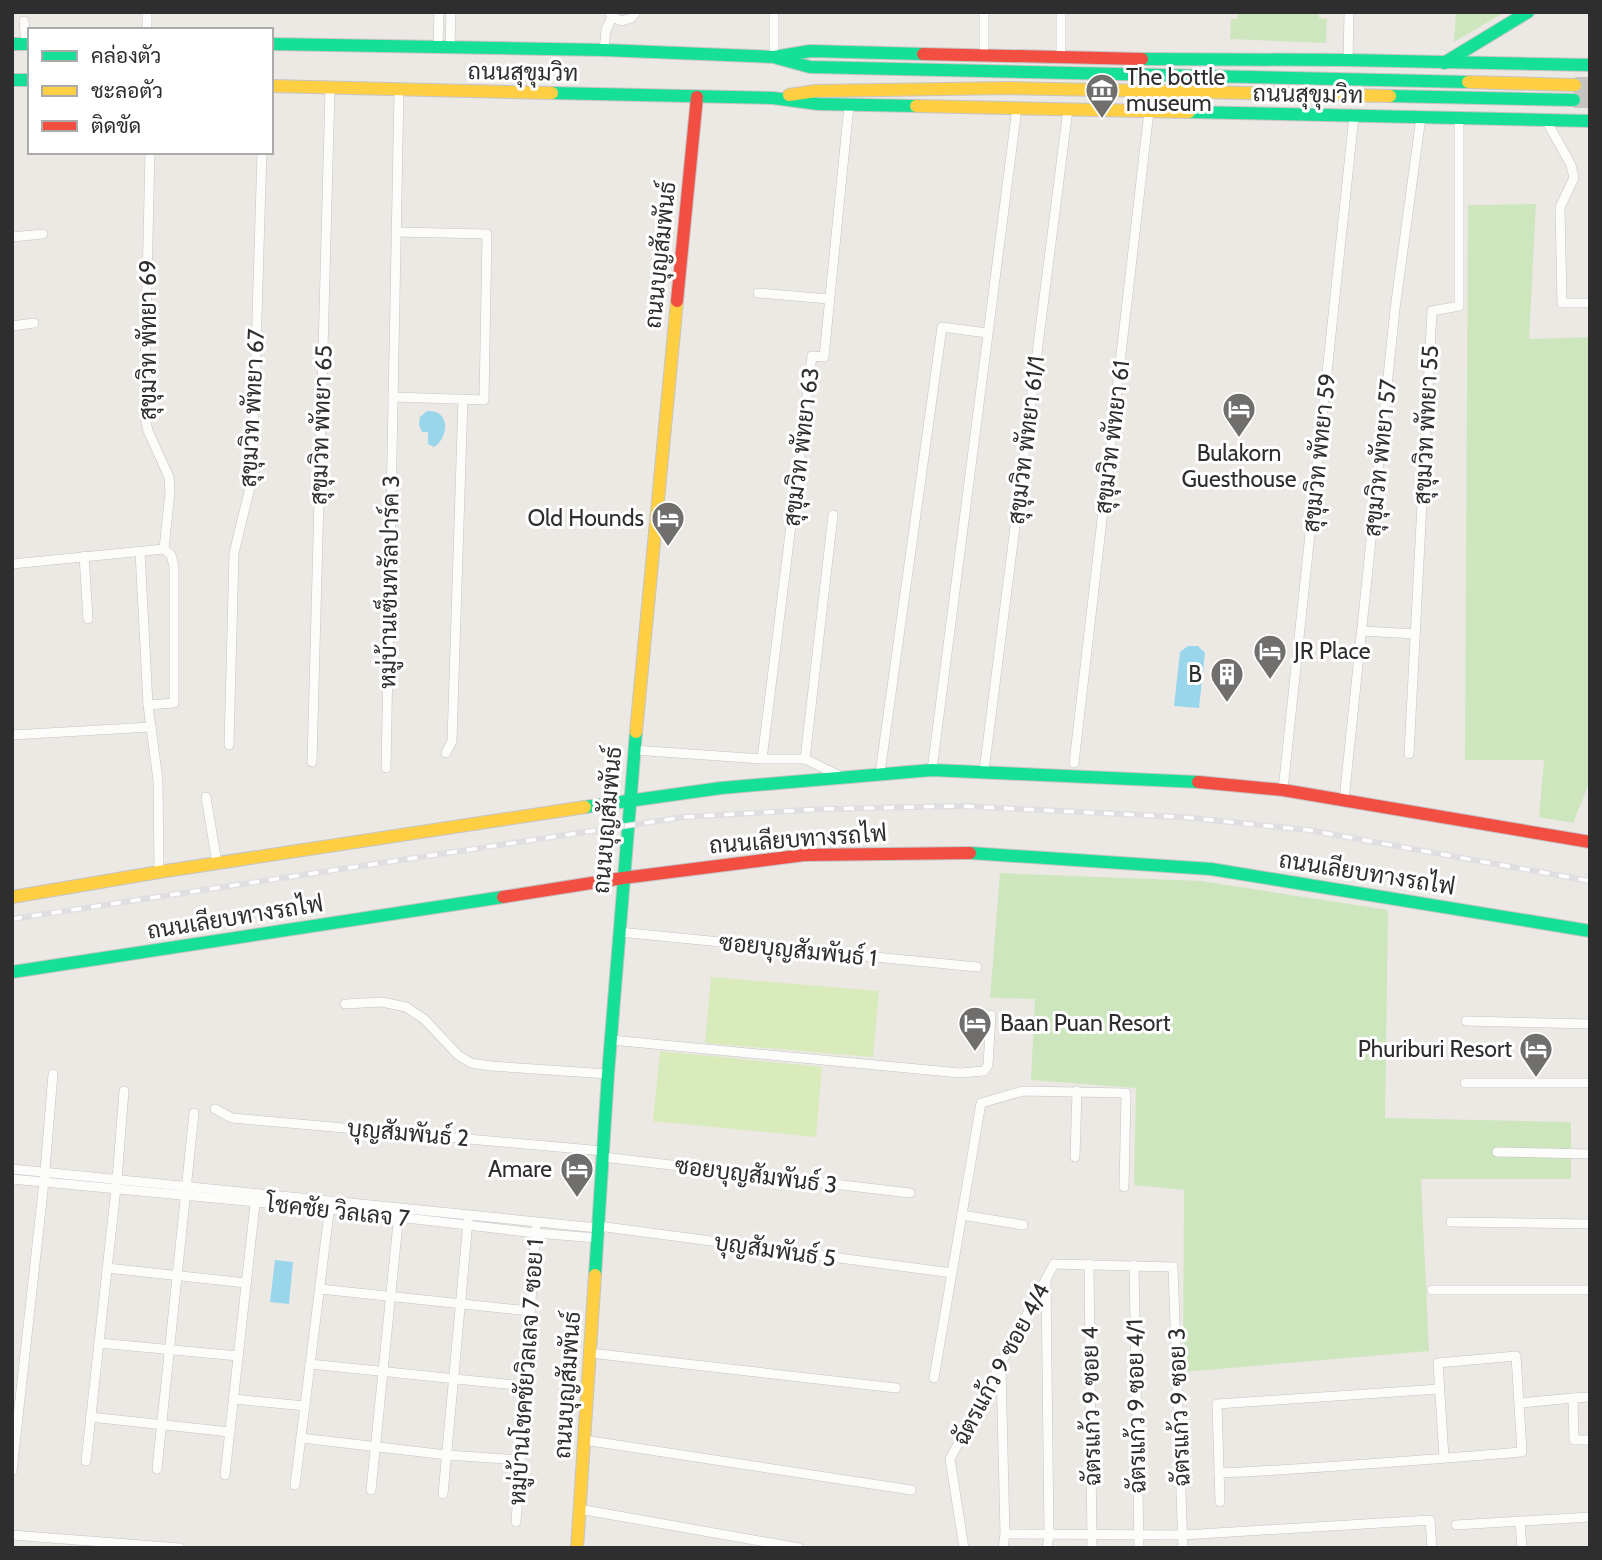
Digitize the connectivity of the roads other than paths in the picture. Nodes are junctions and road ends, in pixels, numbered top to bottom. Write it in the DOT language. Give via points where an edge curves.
graph roads {
  1 [pos="439,12"];
  2 [pos="451,12"];
  3 [pos="636,12"];
  4 [pos="774,12"];
  5 [pos="984,12"];
  6 [pos="1061,12"];
  7 [pos="1349,12"];
  8 [pos="1528,12"];
  9 [pos="611,15"];
  10 [pos="24,21"];
  11 [pos="23,44"];
  12 [pos="273,44"];
  13 [pos="444,48"];
  14 [pos="604,50"];
  15 [pos="984,54"];
  16 [pos="774,57"];
  17 [pos="1061,57"];
  18 [pos="1348,60"];
  19 [pos="1444,63"];
  20 [pos="1552,65"];
  21 [pos="1590,65"];
  22 [pos="1590,77"];
  23 [pos="1575,85"];
  24 [pos="273,86"];
  25 [pos="330,88"];
  26 [pos="399,90"];
  27 [pos="696,97"];
  28 [pos="773,98"];
  29 [pos="1574,100"];
  30 [pos="849,105"];
  31 [pos="1017,108"];
  32 [pos="1590,108"];
  33 [pos="1068,109"];
  34 [pos="1149,111"];
  35 [pos="1354,116"];
  36 [pos="1421,117"];
  37 [pos="1459,118"];
  38 [pos="1549,120"];
  39 [pos="1590,121"];
  40 [pos="150,154"];
  41 [pos="262,154"];
  42 [pos="396,232"];
  43 [pos="43,234"];
  44 [pos="12,237"];
  45 [pos="758,293"];
  46 [pos="829,299"];
  47 [pos="1590,303"];
  48 [pos="34,323"];
  49 [pos="12,326"];
  50 [pos="987,332"];
  51 [pos="393,397"];
  52 [pos="463,400"];
  53 [pos="833,515"];
  54 [pos="164,549"];
  55 [pos="140,552"];
  56 [pos="84,556"];
  57 [pos="12,564"];
  58 [pos="88,619"];
  59 [pos="1362,631"];
  60 [pos="1415,634"];
  61 [pos="148,705"];
  62 [pos="151,726"];
  63 [pos="12,735"];
  64 [pos="229,745"];
  65 [pos="634,750"];
  66 [pos="446,753"];
  67 [pos="1409,754"];
  68 [pos="762,759"];
  69 [pos="805,759"];
  70 [pos="312,762"];
  71 [pos="1074,763"];
  72 [pos="386,768"];
  73 [pos="932,770"];
  74 [pos="984,771"];
  75 [pos="880,773"];
  76 [pos="840,776"];
  77 [pos="1283,790"];
  78 [pos="205,797"];
  79 [pos="629,800"];
  80 [pos="1344,800"];
  81 [pos="1590,842"];
  82 [pos="216,863"];
  83 [pos="159,872"];
  84 [pos="623,878"];
  85 [pos="12,897"];
  86 [pos="1590,931"];
  87 [pos="619,932"];
  88 [pos="977,967"];
  89 [pos="12,972"];
  90 [pos="345,1004"];
  91 [pos="991,1015"];
  92 [pos="1466,1021"];
  93 [pos="1590,1024"];
  94 [pos="611,1040"];
  95 [pos="53,1074"];
  96 [pos="608,1074"];
  97 [pos="1465,1083"];
  98 [pos="1590,1083"];
  99 [pos="124,1091"];
  100 [pos="1077,1091"];
  101 [pos="215,1109"];
  102 [pos="194,1112"];
  103 [pos="1497,1152"];
  104 [pos="603,1154"];
  105 [pos="1590,1154"];
  106 [pos="1075,1157"];
  107 [pos="12,1169"];
  108 [pos="45,1177"];
  109 [pos="12,1179"];
  110 [pos="116,1184"];
  111 [pos="1124,1187"];
  112 [pos="185,1191"];
  113 [pos="910,1193"];
  114 [pos="256,1197"];
  115 [pos="330,1205"];
  116 [pos="399,1213"];
  117 [pos="962,1215"];
  118 [pos="468,1220"];
  119 [pos="536,1222"];
  120 [pos="1451,1222"];
  121 [pos="1590,1224"];
  122 [pos="1023,1225"];
  123 [pos="598,1231"];
  124 [pos="535,1233"];
  125 [pos="1089,1264"];
  126 [pos="1134,1265"];
  127 [pos="107,1268"];
  128 [pos="951,1273"];
  129 [pos="176,1276"];
  130 [pos="1046,1278"];
  131 [pos="246,1283"];
  132 [pos="320,1289"];
  133 [pos="1432,1290"];
  134 [pos="1590,1290"];
  135 [pos="390,1297"];
  136 [pos="461,1305"];
  137 [pos="530,1311"];
  138 [pos="99,1343"];
  139 [pos="169,1350"];
  140 [pos="590,1353"];
  141 [pos="238,1356"];
  142 [pos="310,1364"];
  143 [pos="1001,1366"];
  144 [pos="383,1371"];
  145 [pos="934,1378"];
  146 [pos="454,1380"];
  147 [pos="525,1386"];
  148 [pos="896,1388"];
  149 [pos="1439,1389"];
  150 [pos="1573,1398"];
  151 [pos="1590,1398"];
  152 [pos="233,1399"];
  153 [pos="1520,1403"];
  154 [pos="305,1406"];
  155 [pos="90,1417"];
  156 [pos="161,1426"];
  157 [pos="230,1432"];
  158 [pos="301,1438"];
  159 [pos="584,1440"];
  160 [pos="1590,1440"];
  161 [pos="375,1447"];
  162 [pos="447,1455"];
  163 [pos="1444,1458"];
  164 [pos="520,1460"];
  165 [pos="86,1461"];
  166 [pos="157,1469"];
  167 [pos="12,1471"];
  168 [pos="1219,1473"];
  169 [pos="225,1475"];
  170 [pos="295,1485"];
  171 [pos="371,1490"];
  172 [pos="911,1490"];
  173 [pos="443,1494"];
  174 [pos="1220,1502"];
  175 [pos="579,1509"];
  176 [pos="1590,1517"];
  177 [pos="516,1522"];
  178 [pos="1520,1522"];
  179 [pos="1456,1525"];
  180 [pos="1005,1534"];
  181 [pos="12,1535"];
  182 [pos="1093,1535"];
  183 [pos="1139,1535"];
  184 [pos="1183,1535"];
  185 [pos="1049,1536"];
  186 [pos="180,1548"];
  187 [pos="577,1548"];
  188 [pos="799,1548"];
  189 [pos="964,1548"];
  190 [pos="1003,1548"];
  191 [pos="1047,1548"];
  192 [pos="1092,1548"];
  193 [pos="1139,1548"];
  194 [pos="1182,1548"];
  195 [pos="1432,1548"];
  196 [pos="1522,1548"];
  1 -- 13 [label="street"];
  2 -- 13 [label="street"];
  3 -- 9 [label="street" via="627,20"];
  4 -- 16 [label="street"];
  5 -- 15 [label="street"];
  6 -- 17 [label="street"];
  7 -- 18 [label="street"];
  8 -- 19 [label="main road"];
  9 -- 14 [label="street"];
  10 -- 11 [label="street"];
  12 -- 13 [label="main road, ถนนสุขุมวิท"];
  13 -- 14 [label="main road, ถนนสุขุมวิท"];
  14 -- 16 [label="main road, ถนนสุขุมวิท"];
  15 -- 16 [label="main road, ถนนสุขุมวิท" via="810,51"];
  15 -- 17 [label="main road, ถนนสุขุมวิท"];
  16 -- 23 [label="main road, ถนนสุขุมวิท" via="810,67"];
  17 -- 18 [label="main road, ถนนสุขุมวิท"];
  18 -- 19 [label="main road, ถนนสุขุมวิท"];
  19 -- 20 [label="main road, ถนนสุขุมวิท"];
  20 -- 21 [label="main road, ถนนสุขุมวิท"];
  20 -- 22 [label="main road"];
  24 -- 25 [label="main road, ถนนสุขุมวิท"];
  25 -- 26 [label="main road, ถนนสุขุมวิท"];
  25 -- 70 [label="street, สุขุมวิท พัทยา 65"];
  26 -- 27 [label="main road, ถนนสุขุมวิท"];
  26 -- 42 [label="street, หมู่บ้านเซ็นทรัลปาร์ค 3"];
  27 -- 28 [label="main road, ถนนสุขุมวิท"];
  27 -- 65 [label="main road, ถนนบุญสัมพันธ์"];
  28 -- 29 [label="main road, ถนนสุขุมวิท" via="816,91 1009,88"];
  28 -- 30 [label="main road, ถนนสุขุมวิท"];
  30 -- 31 [label="main road, ถนนสุขุมวิท"];
  30 -- 46 [label="street, สุขุมวิท พัทยา 63"];
  31 -- 33 [label="main road, ถนนสุขุมวิท"];
  31 -- 50 [label="street"];
  32 -- 38 [label="main road"];
  33 -- 34 [label="main road, ถนนสุขุมวิท"];
  33 -- 74 [label="street, สุขุมวิท พัทยา 61/1"];
  34 -- 35 [label="main road, ถนนสุขุมวิท"];
  34 -- 71 [label="street, สุขุมวิท พัทยา 61"];
  35 -- 36 [label="main road, ถนนสุขุมวิท"];
  35 -- 77 [label="street, สุขุมวิท พัทยา 59"];
  36 -- 37 [label="main road, ถนนสุขุมวิท"];
  36 -- 59 [label="street, สุขุมวิท พัทยา 57" via="1395,309"];
  37 -- 38 [label="main road, ถนนสุขุมวิท"];
  37 -- 60 [label="street, สุขุมวิท พัทยา 55" via="1459,306 1432,311"];
  38 -- 39 [label="main road, ถนนสุขุมวิท"];
  38 -- 47 [label="street" via="1574,178 1560,207 1562,303"];
  40 -- 54 [label="street, สุขุมวิท พัทยา 69" via="144,412 169,477"];
  41 -- 64 [label="street, สุขุมวิท พัทยา 67" via="252,479 234,553"];
  42 -- 51 [label="street, หมู่บ้านเซ็นทรัลปาร์ค 3"];
  42 -- 52 [label="street" via="487,234 484,400"];
  43 -- 44 [label="street"];
  45 -- 46 [label="street"];
  46 -- 68 [label="street, สุขุมวิท พัทยา 63" via="824,357 812,356"];
  48 -- 49 [label="street"];
  50 -- 73 [label="street"];
  50 -- 75 [label="street" via="942,327"];
  51 -- 52 [label="street"];
  51 -- 72 [label="street, หมู่บ้านเซ็นทรัลปาร์ค 3"];
  52 -- 66 [label="street" via="452,741"];
  53 -- 69 [label="street"];
  54 -- 55 [label="street"];
  54 -- 61 [label="street, สุขุมวิท พัทยา 69" via="174,566 174,703"];
  55 -- 56 [label="street"];
  55 -- 61 [label="street"];
  56 -- 57 [label="street"];
  56 -- 58 [label="street"];
  59 -- 60 [label="street"];
  59 -- 80 [label="street, สุขุมวิท พัทยา 57"];
  60 -- 67 [label="street, สุขุมวิท พัทยา 55"];
  61 -- 62 [label="street"];
  62 -- 63 [label="street"];
  62 -- 83 [label="street" via="158,780"];
  65 -- 68 [label="street"];
  65 -- 79 [label="main road, ถนนบุญสัมพันธ์"];
  68 -- 69 [label="street"];
  69 -- 76 [label="street"];
  73 -- 74 [label="main road"];
  73 -- 75 [label="main road"];
  74 -- 77 [label="main road"];
  75 -- 76 [label="main road"];
  76 -- 79 [label="main road"];
  77 -- 80 [label="main road"];
  78 -- 82 [label="street"];
  79 -- 82 [label="main road"];
  79 -- 84 [label="main road, ถนนบุญสัมพันธ์"];
  80 -- 81 [label="main road"];
  82 -- 83 [label="main road"];
  83 -- 85 [label="main road"];
  84 -- 86 [label="main road, ถนนเลียบทางรถไฟ" via="804,855 961,852 1211,869"];
  84 -- 87 [label="main road, ถนนบุญสัมพันธ์"];
  84 -- 89 [label="main road, ถนนเลียบทางรถไฟ"];
  87 -- 88 [label="street, ซอยบุญสัมพันธ์ 1"];
  87 -- 94 [label="main road, ถนนบุญสัมพันธ์"];
  90 -- 96 [label="street" via="382,1002 406,1007 471,1063"];
  91 -- 94 [label="street" via="988,1065 984,1071 960,1073"];
  92 -- 93 [label="street"];
  94 -- 96 [label="main road, ถนนบุญสัมพันธ์"];
  95 -- 108 [label="street"];
  96 -- 104 [label="main road, ถนนบุญสัมพันธ์"];
  97 -- 98 [label="street"];
  99 -- 110 [label="street"];
  100 -- 106 [label="street"];
  100 -- 111 [label="street" via="1126,1093"];
  100 -- 117 [label="street" via="1023,1091 981,1103"];
  101 -- 104 [label="street, บุญสัมพันธ์ 2" via="232,1118"];
  102 -- 112 [label="street"];
  103 -- 105 [label="street"];
  104 -- 113 [label="street, ซอยบุญสัมพันธ์ 3"];
  104 -- 123 [label="main road, ถนนบุญสัมพันธ์"];
  107 -- 108 [label="street"];
  108 -- 109 [label="street"];
  108 -- 110 [label="street, โชคชัย วิลเลจ 7"];
  108 -- 167 [label="street"];
  110 -- 112 [label="street, โชคชัย วิลเลจ 7"];
  110 -- 127 [label="street"];
  112 -- 114 [label="street, โชคชัย วิลเลจ 7"];
  112 -- 129 [label="street"];
  114 -- 115 [label="street, โชคชัย วิลเลจ 7"];
  114 -- 131 [label="street"];
  115 -- 116 [label="street, โชคชัย วิลเลจ 7"];
  115 -- 132 [label="street"];
  116 -- 118 [label="street, โชคชัย วิลเลจ 7"];
  116 -- 135 [label="street"];
  117 -- 122 [label="street"];
  117 -- 128 [label="street"];
  118 -- 119 [label="street, โชคชัย วิลเลจ 7"];
  118 -- 124 [label="street, โชคชัย วิลเลจ 7"];
  118 -- 136 [label="street"];
  119 -- 123 [label="street, โชคชัย วิลเลจ 7"];
  119 -- 124 [label="street, หมู่บ้านโชคชัยวิลเลจ 7 ซอย 1"];
  120 -- 121 [label="street"];
  123 -- 124 [label="street, โชคชัย วิลเลจ 7"];
  123 -- 128 [label="street, บุญสัมพันธ์ 5"];
  123 -- 140 [label="main road, ถนนบุญสัมพันธ์"];
  124 -- 137 [label="street, หมู่บ้านโชคชัยวิลเลจ 7 ซอย 1"];
  125 -- 126 [label="street"];
  125 -- 130 [label="street, ฉัตรแก้ว 9 ซอย 4/4" via="1054,1264"];
  125 -- 182 [label="street, ฉัตรแก้ว 9 ซอย 4"];
  126 -- 183 [label="street, ฉัตรแก้ว 9 ซอย 4/1"];
  126 -- 184 [label="street, ฉัตรแก้ว 9 ซอย 3" via="1173,1267"];
  127 -- 129 [label="street"];
  127 -- 138 [label="street"];
  128 -- 145 [label="street"];
  129 -- 131 [label="street"];
  129 -- 139 [label="street"];
  130 -- 143 [label="street, ฉัตรแก้ว 9 ซอย 4/4"];
  130 -- 185 [label="street"];
  131 -- 141 [label="street"];
  132 -- 135 [label="street"];
  132 -- 142 [label="street"];
  133 -- 134 [label="street"];
  135 -- 136 [label="street"];
  135 -- 144 [label="street"];
  136 -- 137 [label="street"];
  136 -- 146 [label="street"];
  137 -- 147 [label="street, หมู่บ้านโชคชัยวิลเลจ 7 ซอย 1"];
  138 -- 139 [label="street"];
  138 -- 155 [label="street"];
  139 -- 141 [label="street"];
  139 -- 156 [label="street"];
  140 -- 148 [label="street"];
  140 -- 159 [label="main road, ถนนบุญสัมพันธ์"];
  141 -- 152 [label="street"];
  142 -- 144 [label="street"];
  142 -- 154 [label="street"];
  143 -- 180 [label="street"];
  143 -- 189 [label="street, ฉัตรแก้ว 9 ซอย 4/4" via="950,1459"];
  144 -- 146 [label="street"];
  144 -- 161 [label="street"];
  146 -- 147 [label="street"];
  146 -- 162 [label="street"];
  147 -- 164 [label="street, หมู่บ้านโชคชัยวิลเลจ 7 ซอย 1"];
  149 -- 153 [label="street" via="1438,1363 1516,1356"];
  149 -- 163 [label="street"];
  149 -- 168 [label="street" via="1217,1404"];
  150 -- 151 [label="street"];
  150 -- 153 [label="street"];
  150 -- 160 [label="street" via="1574,1440"];
  152 -- 154 [label="street"];
  152 -- 157 [label="street"];
  153 -- 163 [label="street" via="1522,1452"];
  154 -- 158 [label="street"];
  155 -- 156 [label="street"];
  155 -- 165 [label="street"];
  156 -- 157 [label="street"];
  156 -- 166 [label="street"];
  157 -- 169 [label="street"];
  158 -- 161 [label="street"];
  158 -- 170 [label="street"];
  159 -- 172 [label="street"];
  159 -- 175 [label="main road, ถนนบุญสัมพันธ์"];
  161 -- 162 [label="street"];
  161 -- 171 [label="street"];
  162 -- 164 [label="street"];
  162 -- 173 [label="street"];
  163 -- 168 [label="street"];
  164 -- 177 [label="street, หมู่บ้านโชคชัยวิลเลจ 7 ซอย 1"];
  168 -- 174 [label="street"];
  175 -- 187 [label="main road, ถนนบุญสัมพันธ์"];
  175 -- 188 [label="street"];
  176 -- 178 [label="street"];
  178 -- 179 [label="street"];
  178 -- 196 [label="street"];
  180 -- 185 [label="street"];
  180 -- 190 [label="street"];
  181 -- 186 [label="street"];
  182 -- 183 [label="street"];
  182 -- 185 [label="street"];
  182 -- 192 [label="street, ฉัตรแก้ว 9 ซอย 4"];
  183 -- 184 [label="street"];
  183 -- 193 [label="street, ฉัตรแก้ว 9 ซอย 4/1"];
  184 -- 194 [label="street, ฉัตรแก้ว 9 ซอย 3"];
  184 -- 195 [label="street" via="1430,1520"];
  185 -- 191 [label="street"];
}
